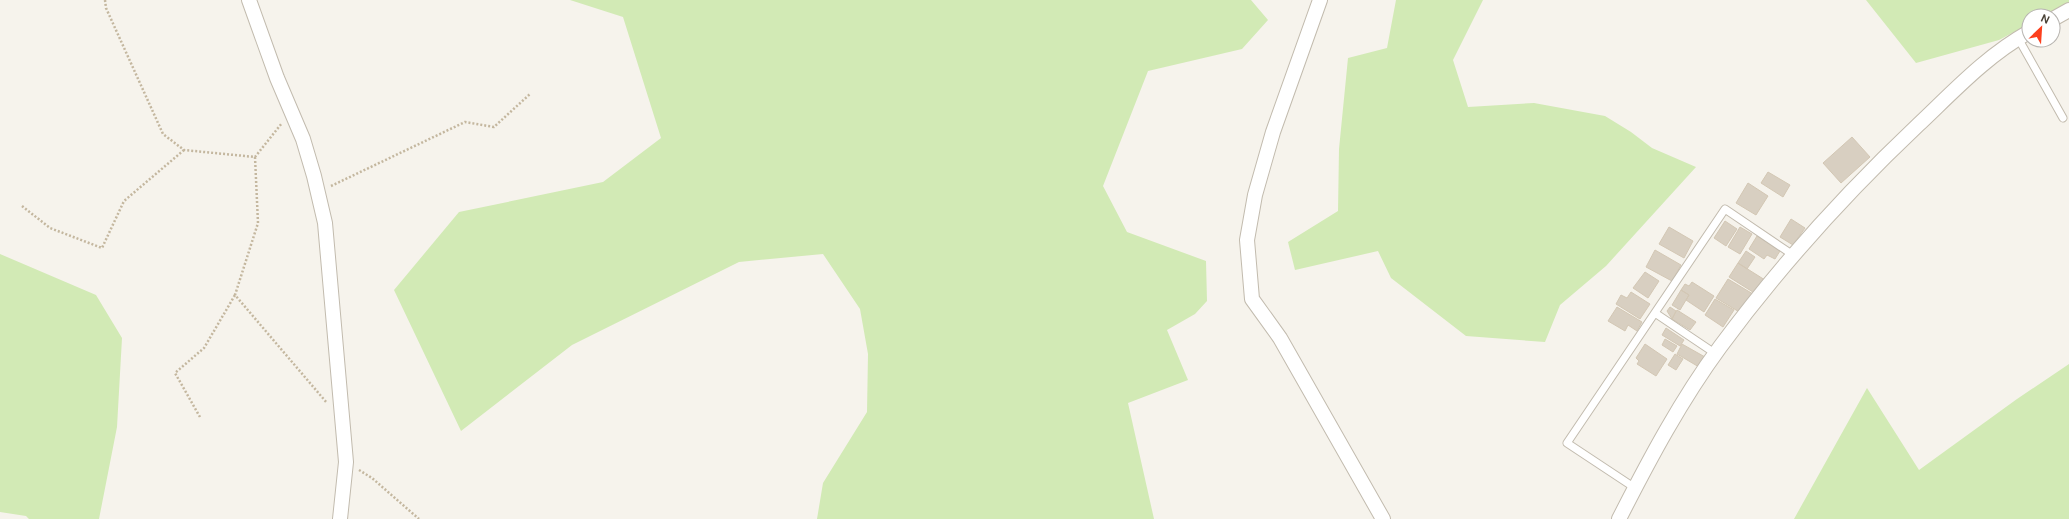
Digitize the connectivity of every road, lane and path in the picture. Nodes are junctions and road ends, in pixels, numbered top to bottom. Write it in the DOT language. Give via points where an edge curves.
graph roads {
  1 [pos="104,0"];
  2 [pos="249,0"];
  3 [pos="1320,0"];
  4 [pos="2021,36"];
  5 [pos="2029,48"];
  6 [pos="530,94"];
  7 [pos="291,111"];
  8 [pos="2063,118"];
  9 [pos="184,150"];
  10 [pos="256,156"];
  11 [pos="318,192"];
  12 [pos="22,206"];
  13 [pos="1793,255"];
  14 [pos="235,295"];
  15 [pos="1655,313"];
  16 [pos="1716,354"];
  17 [pos="200,416"];
  18 [pos="342,420"];
  19 [pos="346,462"];
  20 [pos="1635,488"];
  21 [pos="340,519"];
  22 [pos="419,519"];
  23 [pos="1383,519"];
  24 [pos="1619,519"];
  1 -- 9 [label="path" via="163,134"];
  2 -- 7 [label="street"];
  3 -- 23 [label="street" via="1273,132 1255,195 1247,240 1252,299 1280,338"];
  4 -- 13 [label="street" via="1990,57 1869,172"];
  5 -- 8 [label="lane"];
  6 -- 11 [label="path" via="494,127 465,122"];
  7 -- 10 [label="path"];
  7 -- 11 [label="street" via="303,139"];
  9 -- 10 [label="path"];
  9 -- 12 [label="path" via="124,201 102,248 50,228"];
  10 -- 14 [label="path" via="258,223"];
  11 -- 18 [label="street" via="325,223"];
  13 -- 15 [label="lane" via="1725,209"];
  13 -- 16 [label="street"];
  14 -- 17 [label="path" via="204,348 175,373"];
  14 -- 18 [label="path"];
  15 -- 16 [label="lane"];
  15 -- 20 [label="lane" via="1568,444"];
  16 -- 20 [label="street" via="1648,461"];
  18 -- 19 [label="street"];
  19 -- 21 [label="street"];
  19 -- 22 [label="path" via="372,478"];
  20 -- 24 [label="street"];
}
